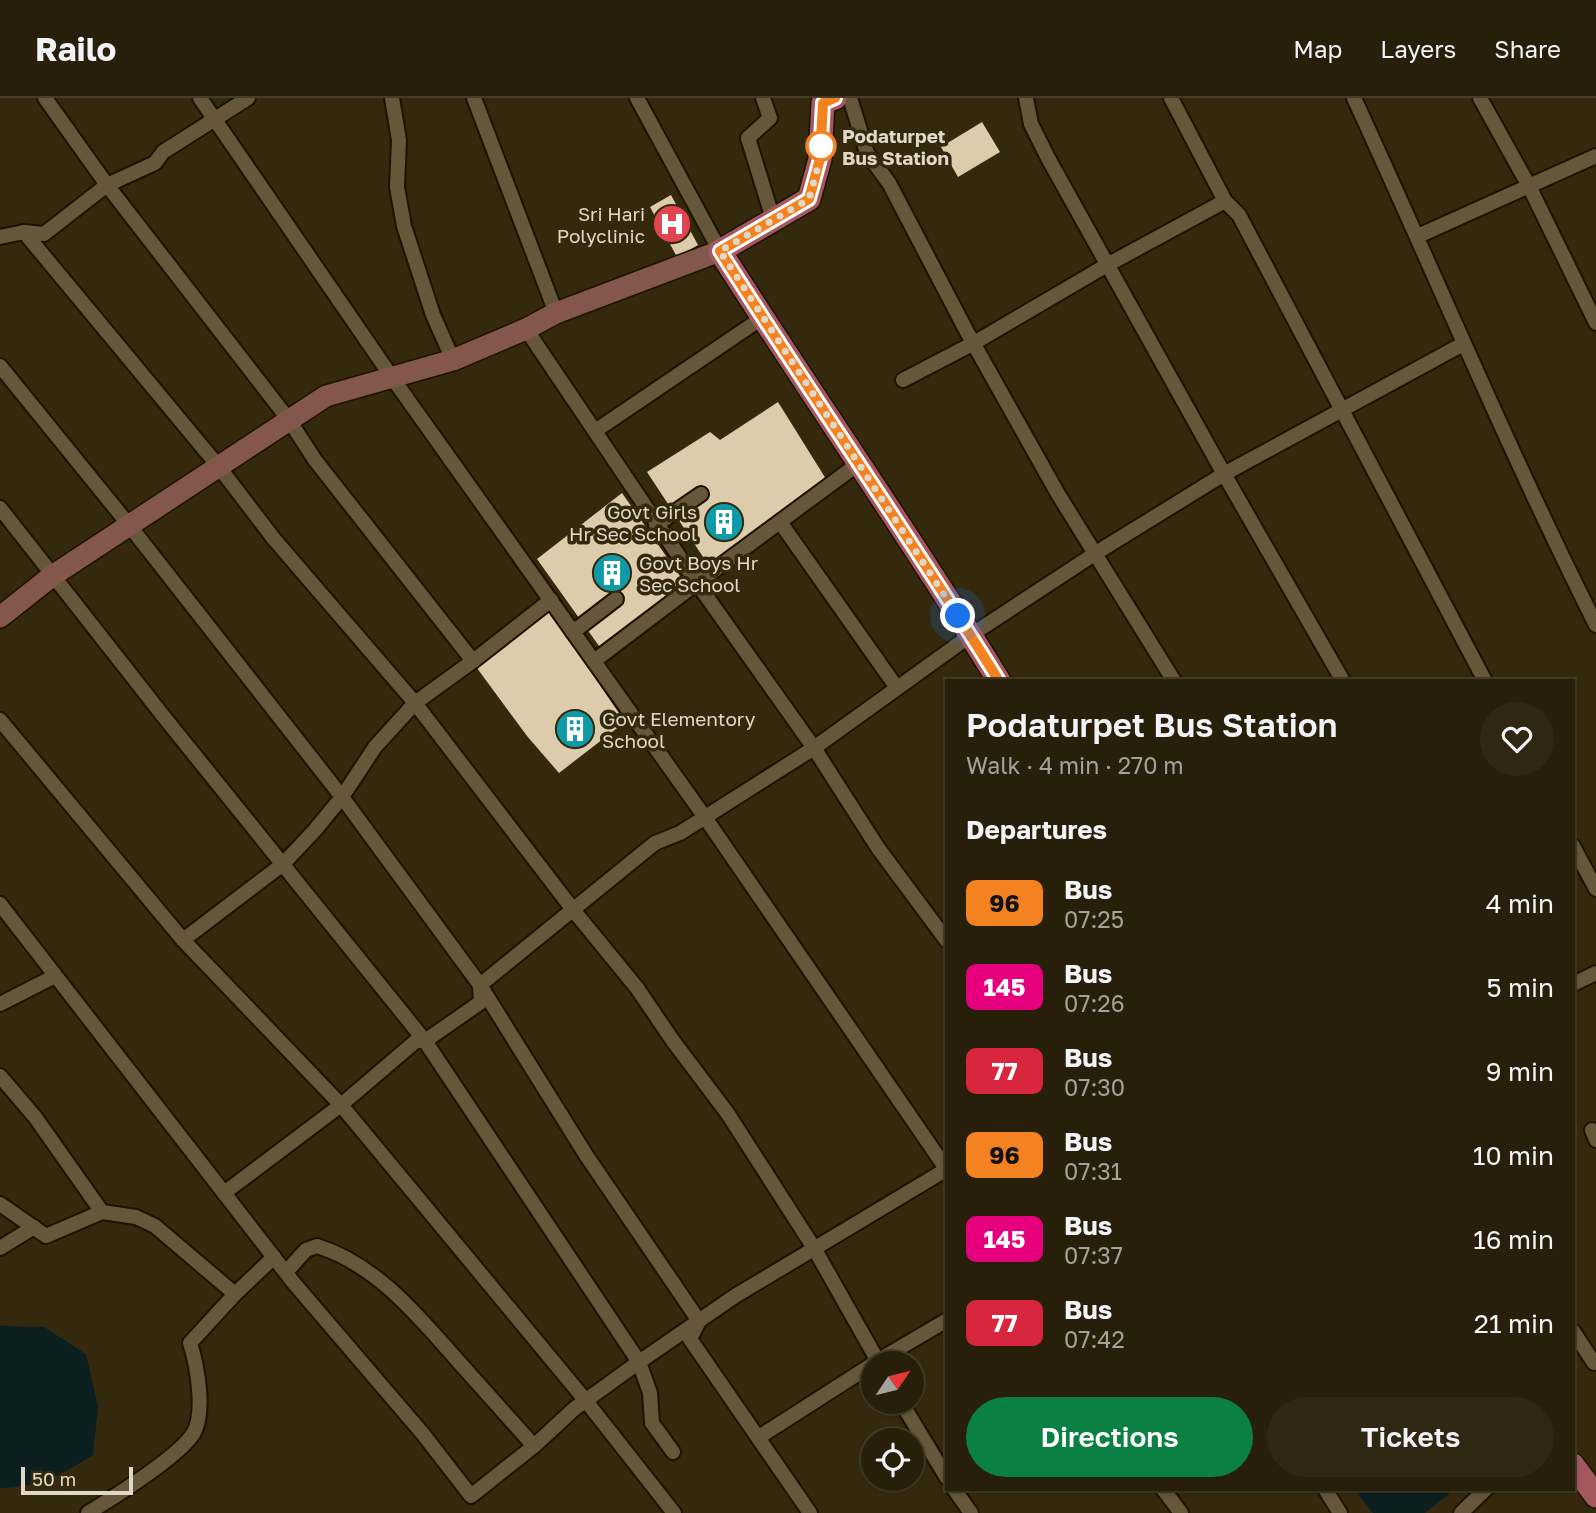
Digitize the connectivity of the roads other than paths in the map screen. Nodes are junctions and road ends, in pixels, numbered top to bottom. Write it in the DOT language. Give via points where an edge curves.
graph roads {
  1 [pos="45,98"];
  2 [pos="200,98"];
  3 [pos="248,98"];
  4 [pos="392,98"];
  5 [pos="474,98"];
  6 [pos="637,98"];
  7 [pos="763,98"];
  8 [pos="835,98"];
  9 [pos="850,98"];
  10 [pos="1027,98"];
  11 [pos="1171,98"];
  12 [pos="1354,98"];
  13 [pos="1480,98"];
  14 [pos="215,118"];
  15 [pos="1596,156"];
  16 [pos="107,186"];
  17 [pos="1529,186"];
  18 [pos="1226,201"];
  19 [pos="773,219"];
  20 [pos="24,232"];
  21 [pos="1418,236"];
  22 [pos="0,237"];
  23 [pos="720,251"];
  24 [pos="1107,265"];
  25 [pos="556,313"];
  26 [pos="762,318"];
  27 [pos="1596,323"];
  28 [pos="526,329"];
  29 [pos="974,343"];
  30 [pos="1463,344"];
  31 [pos="453,360"];
  32 [pos="0,366"];
  33 [pos="391,376"];
  34 [pos="903,380"];
  35 [pos="1340,410"];
  36 [pos="289,420"];
  37 [pos="595,431"];
  38 [pos="858,464"];
  39 [pos="219,467"];
  40 [pos="1224,474"];
  41 [pos="701,494"];
  42 [pos="0,508"];
  43 [pos="780,522"];
  44 [pos="129,525"];
  45 [pos="656,525"];
  46 [pos="1096,553"];
  47 [pos="52,576"];
  48 [pos="696,583"];
  49 [pos="616,599"];
  50 [pos="551,600"];
  51 [pos="0,617"];
  52 [pos="1596,625"];
  53 [pos="573,632"];
  54 [pos="971,635"];
  55 [pos="473,661"];
  56 [pos="594,661"];
  57 [pos="998,679"];
  58 [pos="1173,679"];
  59 [pos="1342,679"];
  60 [pos="1484,679"];
  61 [pos="897,688"];
  62 [pos="415,703"];
  63 [pos="0,720"];
  64 [pos="814,748"];
  65 [pos="342,797"];
  66 [pos="704,816"];
  67 [pos="1575,850"];
  68 [pos="283,864"];
  69 [pos="1596,889"];
  70 [pos="0,904"];
  71 [pos="574,911"];
  72 [pos="945,938"];
  73 [pos="183,940"];
  74 [pos="1596,973"];
  75 [pos="55,976"];
  76 [pos="1575,983"];
  77 [pos="480,985"];
  78 [pos="0,1004"];
  79 [pos="425,1041"];
  80 [pos="0,1076"];
  81 [pos="341,1105"];
  82 [pos="945,1166"];
  83 [pos="945,1170"];
  84 [pos="225,1193"];
  85 [pos="0,1204"];
  86 [pos="102,1212"];
  87 [pos="34,1227"];
  88 [pos="0,1248"];
  89 [pos="814,1248"];
  90 [pos="274,1257"];
  91 [pos="286,1272"];
  92 [pos="235,1294"];
  93 [pos="699,1321"];
  94 [pos="945,1321"];
  95 [pos="1575,1334"];
  96 [pos="870,1351"];
  97 [pos="896,1351"];
  98 [pos="639,1362"];
  99 [pos="1594,1363"];
  100 [pos="861,1372"];
  101 [pos="586,1401"];
  102 [pos="908,1414"];
  103 [pos="759,1437"];
  104 [pos="534,1446"];
  105 [pos="673,1452"];
  106 [pos="1575,1468"];
  107 [pos="945,1475"];
  108 [pos="955,1491"];
  109 [pos="1164,1491"];
  110 [pos="1326,1491"];
  111 [pos="1484,1491"];
  112 [pos="1596,1496"];
  113 [pos="88,1513"];
  114 [pos="674,1513"];
  115 [pos="810,1513"];
  116 [pos="971,1513"];
  117 [pos="1181,1513"];
  118 [pos="1340,1513"];
  119 [pos="1461,1513"];
  1 -- 16 [label="street"];
  2 -- 14 [label="street"];
  3 -- 14 [label="street"];
  4 -- 31 [label="street" via="404,226"];
  5 -- 25 [label="street"];
  6 -- 23 [label="street"];
  7 -- 19 [label="street" via="770,118 748,138"];
  8 -- 19 [label="main road" via="823,103 820,159 809,199"];
  9 -- 29 [label="street" via="867,153 889,183"];
  10 -- 24 [label="street" via="1031,124"];
  11 -- 18 [label="street"];
  12 -- 21 [label="street"];
  13 -- 17 [label="street"];
  14 -- 16 [label="street" via="163,152 155,163"];
  14 -- 33 [label="street"];
  15 -- 17 [label="street"];
  16 -- 20 [label="street" via="44,234"];
  16 -- 36 [label="street"];
  17 -- 21 [label="street"];
  17 -- 27 [label="street"];
  18 -- 24 [label="street"];
  18 -- 35 [label="street" via="1239,215"];
  19 -- 23 [label="main road"];
  20 -- 22 [label="street"];
  20 -- 39 [label="street"];
  21 -- 30 [label="street"];
  23 -- 25 [label="main road"];
  23 -- 26 [label="main road"];
  24 -- 29 [label="street"];
  24 -- 40 [label="street"];
  25 -- 28 [label="main road"];
  26 -- 37 [label="street"];
  26 -- 38 [label="main road"];
  28 -- 31 [label="main road"];
  28 -- 37 [label="street"];
  29 -- 34 [label="street"];
  29 -- 46 [label="street"];
  30 -- 35 [label="street"];
  30 -- 52 [label="street"];
  31 -- 33 [label="main road"];
  32 -- 44 [label="street"];
  33 -- 36 [label="main road" via="326,397"];
  33 -- 50 [label="street"];
  35 -- 40 [label="street"];
  35 -- 60 [label="street"];
  36 -- 39 [label="main road"];
  36 -- 55 [label="street" via="315,460"];
  37 -- 45 [label="street"];
  38 -- 43 [label="street"];
  38 -- 54 [label="main road"];
  39 -- 44 [label="main road"];
  39 -- 62 [label="street" via="274,539"];
  40 -- 46 [label="street"];
  40 -- 59 [label="street"];
  41 -- 45 [label="street"];
  42 -- 47 [label="street"];
  43 -- 48 [label="street"];
  43 -- 61 [label="street"];
  44 -- 47 [label="main road"];
  44 -- 65 [label="street"];
  45 -- 48 [label="street"];
  46 -- 54 [label="street"];
  46 -- 58 [label="street"];
  47 -- 51 [label="main road"];
  47 -- 68 [label="street"];
  48 -- 56 [label="street"];
  48 -- 64 [label="street"];
  49 -- 53 [label="street"];
  50 -- 53 [label="street"];
  50 -- 55 [label="street"];
  53 -- 56 [label="street"];
  54 -- 57 [label="main road"];
  54 -- 61 [label="street"];
  55 -- 62 [label="street"];
  56 -- 66 [label="street"];
  61 -- 64 [label="street"];
  62 -- 65 [label="street" via="375,747"];
  62 -- 71 [label="street"];
  63 -- 73 [label="street"];
  64 -- 66 [label="street"];
  64 -- 72 [label="street" via="878,848"];
  65 -- 68 [label="street"];
  65 -- 77 [label="street"];
  66 -- 71 [label="street" via="655,843"];
  66 -- 82 [label="street"];
  67 -- 69 [label="street"];
  68 -- 73 [label="street"];
  68 -- 79 [label="street"];
  70 -- 75 [label="street"];
  71 -- 77 [label="street"];
  71 -- 89 [label="street" via="637,988 728,1114"];
  73 -- 81 [label="street"];
  74 -- 76 [label="street"];
  75 -- 78 [label="street"];
  75 -- 84 [label="street"];
  77 -- 79 [label="street" via="481,1002"];
  77 -- 93 [label="street" via="586,1155"];
  79 -- 81 [label="street" via="416,1041"];
  79 -- 98 [label="street"];
  80 -- 86 [label="street"];
  81 -- 84 [label="street"];
  81 -- 101 [label="street"];
  83 -- 89 [label="street"];
  84 -- 90 [label="street"];
  85 -- 87 [label="street"];
  86 -- 87 [label="street" via="46,1236"];
  86 -- 92 [label="street" via="136,1217 155,1226"];
  87 -- 88 [label="street"];
  89 -- 93 [label="street"];
  89 -- 96 [label="street"];
  90 -- 91 [label="street"];
  90 -- 92 [label="street"];
  91 -- 104 [label="street" via="317,1245 368,1272 408,1305"];
  91 -- 104 [label="street" via="471,1496"];
  92 -- 113 [label="street" via="190,1343 198,1367 200,1400 194,1432 178,1450"];
  93 -- 98 [label="street"];
  93 -- 103 [label="street" via="690,1339"];
  94 -- 97 [label="street"];
  95 -- 99 [label="street"];
  98 -- 101 [label="street"];
  98 -- 105 [label="street" via="650,1393 652,1423"];
  100 -- 103 [label="street"];
  101 -- 104 [label="street"];
  101 -- 114 [label="street"];
  102 -- 107 [label="street"];
  103 -- 115 [label="street"];
  106 -- 112 [label="main road"];
  108 -- 116 [label="street"];
  109 -- 117 [label="street"];
  110 -- 118 [label="street"];
  111 -- 119 [label="street"];
}
